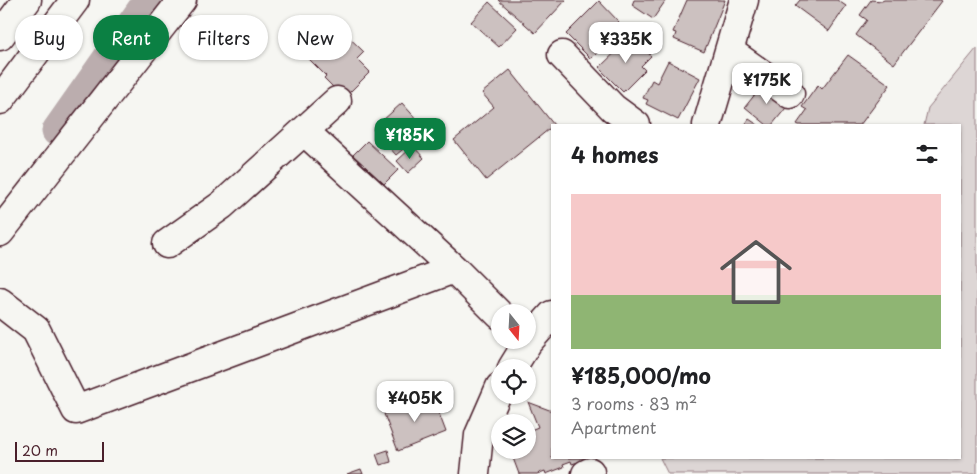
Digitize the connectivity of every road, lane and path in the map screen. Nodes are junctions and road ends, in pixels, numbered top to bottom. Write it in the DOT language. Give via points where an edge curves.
graph roads {
  1 [pos="27,0"];
  2 [pos="76,0"];
  3 [pos="182,0"];
  4 [pos="744,0"];
  5 [pos="0,36"];
  6 [pos="729,51"];
  7 [pos="562,55"];
  8 [pos="790,94"];
  9 [pos="0,100"];
  10 [pos="338,101"];
  11 [pos="635,124"];
  12 [pos="707,124"];
  13 [pos="304,131"];
  14 [pos="0,232"];
  15 [pos="168,244"];
  16 [pos="454,269"];
  17 [pos="0,302"];
  18 [pos="491,306"];
  19 [pos="551,316"];
  20 [pos="536,332"];
  21 [pos="493,404"];
  22 [pos="475,474"];
  1 -- 5 [label="main road"];
  2 -- 9 [label="main road"];
  3 -- 14 [label="main road"];
  4 -- 6 [label="main road"];
  6 -- 8 [label="main road"];
  6 -- 12 [label="main road"];
  7 -- 11 [label="main road" via="613,108"];
  10 -- 13 [label="main road"];
  13 -- 15 [label="main road" via="222,205"];
  13 -- 16 [label="main road"];
  16 -- 17 [label="main road" via="76,410 36,330"];
  16 -- 18 [label="main road"];
  19 -- 20 [label="main road"];
  21 -- 22 [label="main road" via="480,436"];
}
